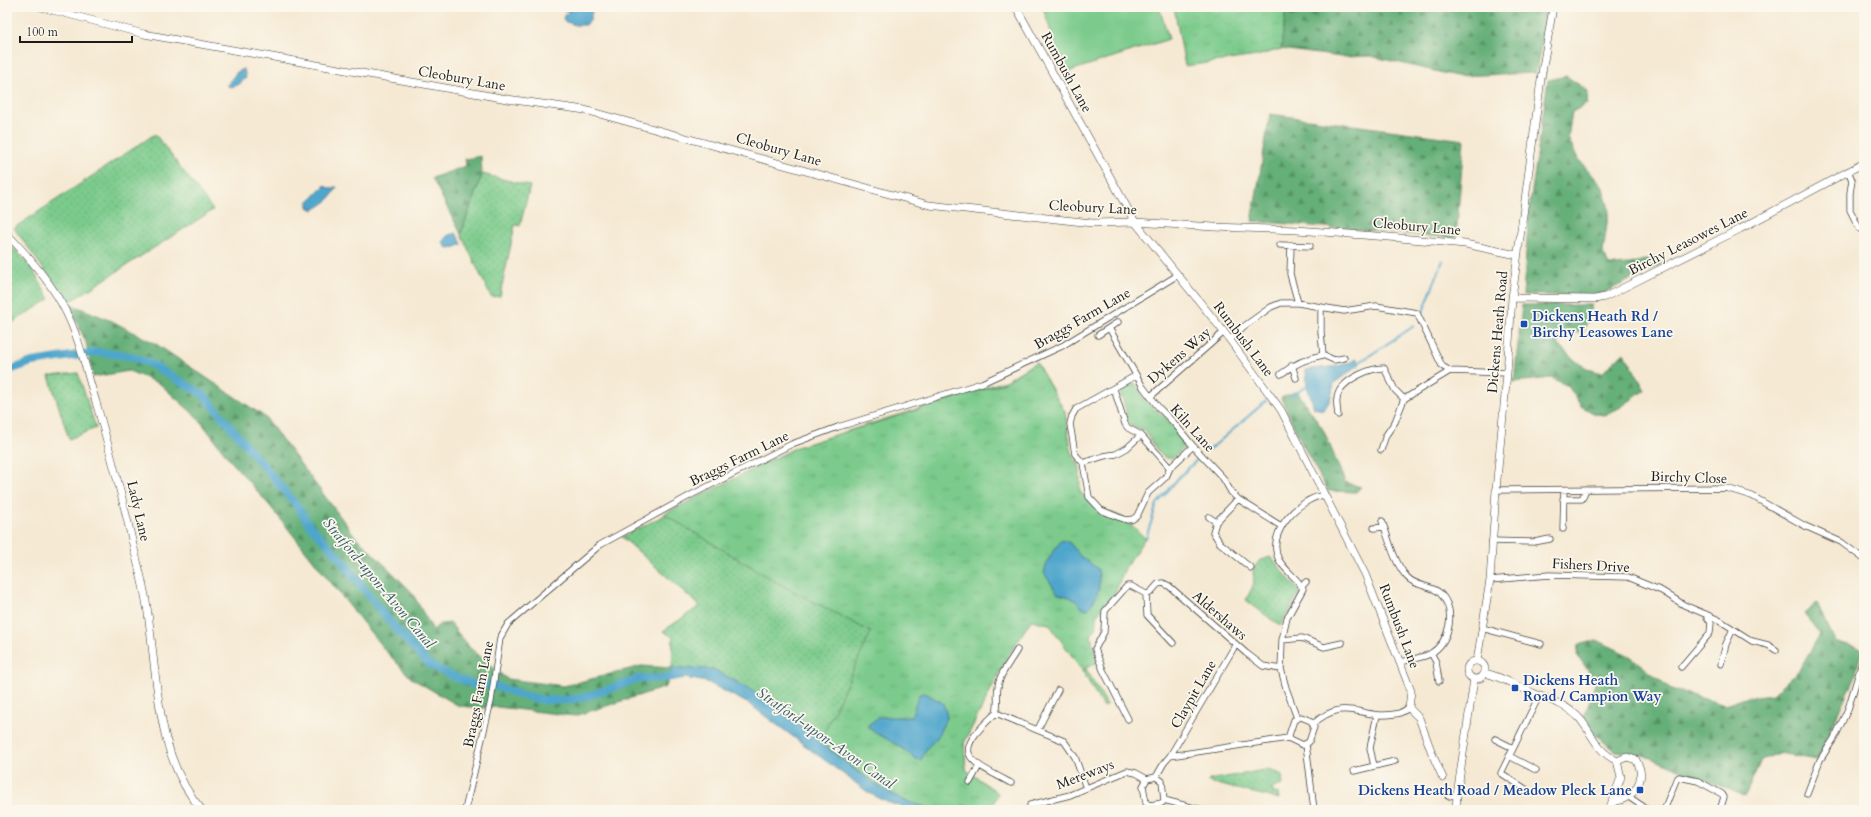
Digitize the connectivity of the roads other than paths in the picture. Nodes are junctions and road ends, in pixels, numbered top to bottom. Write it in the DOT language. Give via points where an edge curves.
graph roads {
  1 [pos="41,7"];
  2 [pos="1016,7"];
  3 [pos="1553,7"];
  4 [pos="1864,163"];
  5 [pos="1848,171"];
  6 [pos="1135,222"];
  7 [pos="1864,232"];
  8 [pos="7,234"];
  9 [pos="1280,244"];
  10 [pos="1291,245"];
  11 [pos="1310,246"];
  12 [pos="1517,255"];
  13 [pos="1178,275"];
  14 [pos="1512,298"];
  15 [pos="1298,303"];
  16 [pos="1321,307"];
  17 [pos="1118,322"];
  18 [pos="1109,328"];
  19 [pos="1224,332"];
  20 [pos="1098,335"];
  21 [pos="1230,340"];
  22 [pos="1324,355"];
  23 [pos="1344,358"];
  24 [pos="1292,365"];
  25 [pos="1450,371"];
  26 [pos="1507,373"];
  27 [pos="1281,374"];
  28 [pos="1135,376"];
  29 [pos="1296,378"];
  30 [pos="1114,389"];
  31 [pos="1151,396"];
  32 [pos="1404,399"];
  33 [pos="1338,415"];
  34 [pos="1141,435"];
  35 [pos="1193,446"];
  36 [pos="1381,450"];
  37 [pos="1083,463"];
  38 [pos="1170,468"];
  39 [pos="1496,490"];
  40 [pos="1564,490"];
  41 [pos="1586,490"];
  42 [pos="1325,495"];
  43 [pos="1238,499"];
  44 [pos="1563,500"];
  45 [pos="1209,517"];
  46 [pos="1216,522"];
  47 [pos="1281,526"];
  48 [pos="1374,528"];
  49 [pos="1563,529"];
  50 [pos="1550,539"];
  51 [pos="1492,541"];
  52 [pos="1864,559"];
  53 [pos="1251,568"];
  54 [pos="1490,580"];
  55 [pos="1306,582"];
  56 [pos="1302,586"];
  57 [pos="1146,594"];
  58 [pos="1704,613"];
  59 [pos="1482,628"];
  60 [pos="1733,629"];
  61 [pos="1282,640"];
  62 [pos="1174,643"];
  63 [pos="1342,643"];
  64 [pos="1236,644"];
  65 [pos="1541,644"];
  66 [pos="1017,650"];
  67 [pos="1776,650"];
  68 [pos="1431,653"];
  69 [pos="1864,656"];
  70 [pos="1476,661"];
  71 [pos="1400,662"];
  72 [pos="1721,664"];
  73 [pos="1681,667"];
  74 [pos="1281,669"];
  75 [pos="1485,673"];
  76 [pos="1474,679"];
  77 [pos="1439,681"];
  78 [pos="1058,690"];
  79 [pos="1540,696"];
  80 [pos="1409,708"];
  81 [pos="996,713"];
  82 [pos="1377,715"];
  83 [pos="1297,718"];
  84 [pos="1128,719"];
  85 [pos="1313,724"];
  86 [pos="1038,730"];
  87 [pos="1288,738"];
  88 [pos="1495,739"];
  89 [pos="1306,744"];
  90 [pos="1513,748"];
  91 [pos="1170,756"];
  92 [pos="1509,756"];
  93 [pos="1395,761"];
  94 [pos="1617,761"];
  95 [pos="979,766"];
  96 [pos="1374,766"];
  97 [pos="1536,770"];
  98 [pos="1354,771"];
  99 [pos="1156,777"];
  100 [pos="1443,778"];
  101 [pos="1147,779"];
  102 [pos="970,782"];
  103 [pos="1011,783"];
  104 [pos="1086,788"];
  105 [pos="1527,790"];
  106 [pos="1807,794"];
  107 [pos="1448,796"];
  108 [pos="1457,796"];
  109 [pos="1629,797"];
  110 [pos="1164,800"];
  111 [pos="1612,802"];
  112 [pos="1030,805"];
  113 [pos="1159,807"];
  114 [pos="202,810"];
  115 [pos="465,810"];
  116 [pos="1202,810"];
  117 [pos="1314,810"];
  118 [pos="1456,810"];
  119 [pos="1609,810"];
  120 [pos="1648,810"];
  121 [pos="1664,810"];
  122 [pos="1720,810"];
  1 -- 6 [label="street, Cleobury Lane" via="144,34 506,99 585,110 929,205 1092,223"];
  2 -- 6 [label="street, Rumbush Lane"];
  3 -- 12 [label="street, Dickens Heath Road"];
  4 -- 5 [label="street, Birchy Leasowes Lane"];
  5 -- 7 [label="street" via="1852,180 1850,210 1859,228"];
  5 -- 14 [label="street, Birchy Leasowes Lane" via="1740,229 1605,296 1595,299"];
  6 -- 12 [label="street, Cleobury Lane" via="1389,236 1465,244"];
  6 -- 13 [label="street, Rumbush Lane"];
  8 -- 114 [label="street, Lady Lane" via="32,261 60,300 81,347 118,476 147,605 164,733 180,779"];
  9 -- 10 [label="street"];
  10 -- 11 [label="street"];
  10 -- 15 [label="street" via="1290,274"];
  12 -- 14 [label="street, Dickens Heath Road"];
  13 -- 19 [label="street, Rumbush Lane"];
  13 -- 115 [label="street, Braggs Farm Lane" via="1062,346 982,383 838,427 792,444 600,545 508,624 500,638 492,694"];
  14 -- 26 [label="street, Dickens Heath Road"];
  15 -- 16 [label="street"];
  15 -- 21 [label="street" via="1271,307"];
  16 -- 22 [label="street"];
  16 -- 25 [label="street" via="1344,311 1376,306 1417,313 1442,366"];
  17 -- 18 [label="street"];
  18 -- 20 [label="street"];
  18 -- 28 [label="street, Kiln Lane"];
  19 -- 21 [label="street, Rumbush Lane"];
  19 -- 31 [label="street, Dykens Way"];
  21 -- 42 [label="street, Rumbush Lane" via="1281,410"];
  22 -- 23 [label="street" via="1334,360"];
  22 -- 24 [label="street" via="1310,357"];
  24 -- 27 [label="street"];
  24 -- 29 [label="street"];
  25 -- 26 [label="street"];
  25 -- 32 [label="street"];
  26 -- 39 [label="street, Dickens Heath Road"];
  28 -- 30 [label="street"];
  28 -- 31 [label="street, Kiln Lane"];
  30 -- 34 [label="street" via="1125,424"];
  30 -- 37 [label="street" via="1076,409 1072,416 1070,424 1074,454"];
  31 -- 35 [label="street, Kiln Lane"];
  32 -- 33 [label="street" via="1395,390 1384,368 1378,368 1349,381 1339,391 1336,401"];
  32 -- 36 [label="street"];
  34 -- 37 [label="street" via="1116,454"];
  34 -- 38 [label="street"];
  35 -- 38 [label="street"];
  35 -- 43 [label="street, Kiln Lane" via="1223,478"];
  37 -- 38 [label="street" via="1089,496 1101,510 1127,520 1136,516 1148,493 1166,477"];
  39 -- 40 [label="street, Birchy Close"];
  39 -- 51 [label="street, Dickens Heath Road"];
  40 -- 41 [label="street, Birchy Close"];
  40 -- 44 [label="street"];
  41 -- 44 [label="street" via="1582,500"];
  41 -- 52 [label="street, Birchy Close" via="1726,488 1752,496 1841,542"];
  42 -- 47 [label="street" via="1315,496 1298,508"];
  42 -- 71 [label="street, Rumbush Lane" via="1365,574"];
  43 -- 46 [label="street"];
  43 -- 47 [label="street, Kiln Lane"];
  44 -- 49 [label="street"];
  45 -- 46 [label="street"];
  46 -- 53 [label="street" via="1213,532 1216,539"];
  47 -- 56 [label="street" via="1276,542 1279,560"];
  48 -- 68 [label="street" via="1383,524 1396,558 1407,577 1416,584 1438,592 1445,600 1450,619 1448,632 1443,642"];
  50 -- 51 [label="street" via="1534,542"];
  51 -- 54 [label="street, Dickens Heath Road"];
  54 -- 58 [label="street, Fishers Drive" via="1549,574 1628,577"];
  54 -- 59 [label="street, Dickens Heath Road"];
  55 -- 56 [label="street"];
  56 -- 61 [label="street" via="1303,589 1287,618"];
  57 -- 62 [label="street" via="1147,615"];
  57 -- 64 [label="street, Aldershaws" via="1158,584 1169,586"];
  57 -- 84 [label="street" via="1127,586 1105,611 1104,632 1095,649"];
  58 -- 60 [label="street, Fishers Drive"];
  58 -- 73 [label="street" via="1711,623 1710,633"];
  59 -- 65 [label="street"];
  59 -- 70 [label="street, Dickens Heath Road"];
  60 -- 67 [label="street, Fishers Drive" via="1752,641"];
  60 -- 72 [label="street"];
  61 -- 63 [label="street" via="1302,638 1324,646"];
  61 -- 74 [label="street"];
  64 -- 74 [label="street, Aldershaws" via="1263,666"];
  64 -- 91 [label="street, Claypit Lane"];
  66 -- 81 [label="street" via="1001,677"];
  68 -- 71 [label="street"];
  68 -- 77 [label="street" via="1436,662"];
  69 -- 106 [label="street" via="1848,709 1835,737 1820,760"];
  70 -- 75 [label="street" via="1484,665"];
  70 -- 76 [label="street" via="1471,662 1467,670 1469,676"];
  71 -- 80 [label="street, Rumbush Lane" via="1411,692"];
  74 -- 83 [label="street"];
  75 -- 76 [label="street"];
  75 -- 79 [label="street"];
  76 -- 108 [label="street"];
  78 -- 86 [label="street"];
  79 -- 90 [label="street"];
  79 -- 94 [label="street" via="1562,704 1572,711 1601,750"];
  80 -- 82 [label="street" via="1397,714"];
  80 -- 100 [label="street" via="1417,713"];
  81 -- 86 [label="street"];
  81 -- 95 [label="street" via="968,746 968,753"];
  82 -- 85 [label="street" via="1345,708 1332,711"];
  82 -- 96 [label="street" via="1370,748"];
  83 -- 85 [label="street" via="1301,717"];
  83 -- 87 [label="street"];
  85 -- 89 [label="street"];
  86 -- 104 [label="street" via="1064,741 1075,757"];
  87 -- 89 [label="street"];
  87 -- 91 [label="street"];
  88 -- 90 [label="street"];
  89 -- 117 [label="street"];
  90 -- 92 [label="street"];
  91 -- 99 [label="street"];
  92 -- 97 [label="street"];
  92 -- 105 [label="street" via="1501,773"];
  93 -- 96 [label="street"];
  94 -- 109 [label="street" via="1627,757 1636,760 1640,767 1637,787"];
  94 -- 111 [label="street" via="1621,777"];
  95 -- 102 [label="street"];
  95 -- 103 [label="street"];
  96 -- 98 [label="street"];
  99 -- 101 [label="street"];
  99 -- 110 [label="street" via="1162,781"];
  101 -- 104 [label="street, Mereways" via="1127,771"];
  101 -- 113 [label="street" via="1143,786 1146,803"];
  104 -- 112 [label="street, Mereways" via="1070,795"];
  107 -- 108 [label="street"];
  108 -- 118 [label="street"];
  109 -- 111 [label="street"];
  109 -- 120 [label="street"];
  110 -- 113 [label="street"];
  110 -- 116 [label="street"];
  111 -- 119 [label="street"];
  121 -- 122 [label="street" via="1676,780 1680,777 1698,781 1722,794 1724,797"];
}
